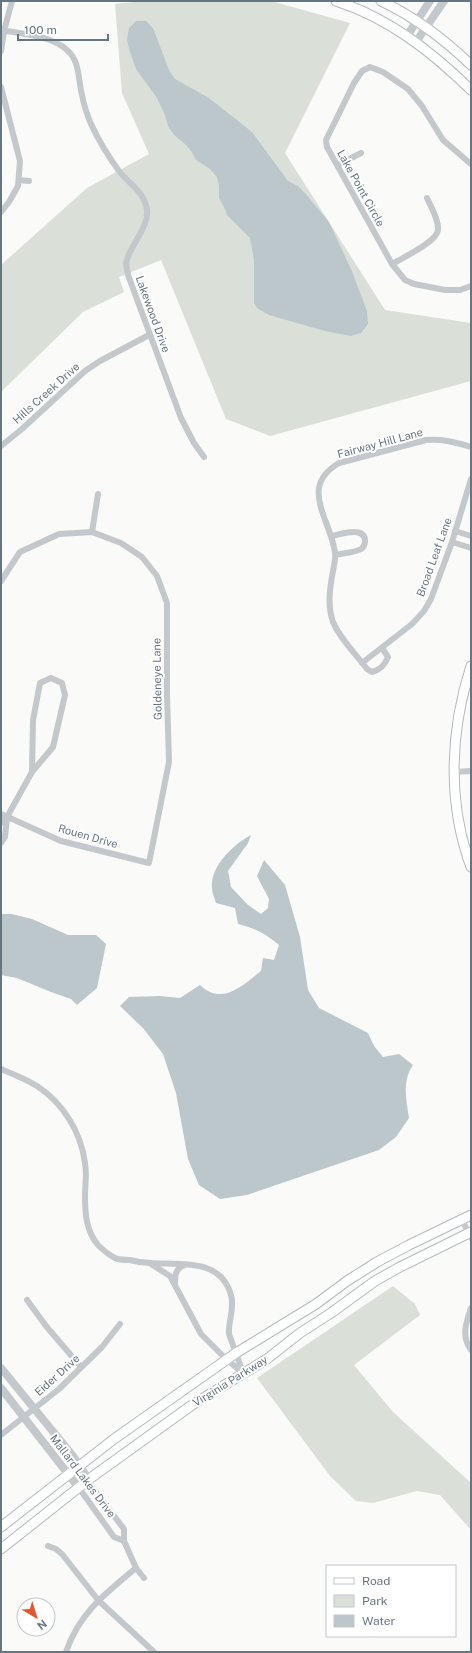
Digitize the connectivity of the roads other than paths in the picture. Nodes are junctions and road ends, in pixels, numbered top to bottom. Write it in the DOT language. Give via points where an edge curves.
graph roads {
  1 [pos="12,1"];
  2 [pos="336,1"];
  3 [pos="382,1"];
  4 [pos="430,1"];
  5 [pos="444,1"];
  6 [pos="417,21"];
  7 [pos="426,27"];
  8 [pos="2,30"];
  9 [pos="407,36"];
  10 [pos="416,42"];
  11 [pos="1,51"];
  12 [pos="471,65"];
  13 [pos="1,87"];
  14 [pos="471,90"];
  15 [pos="360,153"];
  16 [pos="470,162"];
  17 [pos="338,165"];
  18 [pos="19,180"];
  19 [pos="29,181"];
  20 [pos="427,198"];
  21 [pos="1,212"];
  22 [pos="392,264"];
  23 [pos="471,286"];
  24 [pos="149,335"];
  25 [pos="1,446"];
  26 [pos="471,446"];
  27 [pos="204,457"];
  28 [pos="471,479"];
  29 [pos="98,494"];
  30 [pos="455,531"];
  31 [pos="92,532"];
  32 [pos="332,536"];
  33 [pos="471,536"];
  34 [pos="452,542"];
  35 [pos="471,548"];
  36 [pos="336,555"];
  37 [pos="1,581"];
  38 [pos="382,648"];
  39 [pos="362,663"];
  40 [pos="471,666"];
  41 [pos="471,771"];
  42 [pos="32,772"];
  43 [pos="454,772"];
  44 [pos="1,814"];
  45 [pos="7,817"];
  46 [pos="1,823"];
  47 [pos="1,843"];
  48 [pos="149,863"];
  49 [pos="471,867"];
  50 [pos="1,1069"];
  51 [pos="471,1215"];
  52 [pos="462,1220"];
  53 [pos="470,1235"];
  54 [pos="149,1263"];
  55 [pos="189,1264"];
  56 [pos="175,1283"];
  57 [pos="27,1300"];
  58 [pos="471,1308"];
  59 [pos="120,1324"];
  60 [pos="471,1350"];
  61 [pos="236,1353"];
  62 [pos="226,1360"];
  63 [pos="81,1367"];
  64 [pos="1,1368"];
  65 [pos="243,1373"];
  66 [pos="1,1388"];
  67 [pos="35,1408"];
  68 [pos="24,1416"];
  69 [pos="1,1435"];
  70 [pos="79,1466"];
  71 [pos="69,1473"];
  72 [pos="89,1480"];
  73 [pos="80,1488"];
  74 [pos="1,1527"];
  75 [pos="124,1541"];
  76 [pos="48,1546"];
  77 [pos="1,1549"];
  78 [pos="136,1568"];
  79 [pos="144,1578"];
  80 [pos="98,1600"];
  81 [pos="66,1652"];
  82 [pos="154,1652"];
  1 -- 8 [label="street"];
  2 -- 9 [label="main road" via="365,12"];
  3 -- 6 [label="main road"];
  4 -- 6 [label="street"];
  5 -- 7 [label="street"];
  6 -- 7 [label="main road"];
  6 -- 9 [label="street"];
  7 -- 10 [label="street"];
  7 -- 12 [label="main road"];
  8 -- 11 [label="street"];
  8 -- 24 [label="street, Lakewood Drive" via="44,38 58,44 73,56 78,68 84,104 92,124 113,162 142,197 147,209 146,219 126,263 131,286"];
  9 -- 10 [label="main road"];
  10 -- 14 [label="main road" via="442,62"];
  13 -- 18 [label="street" via="18,150"];
  15 -- 17 [label="street"];
  16 -- 17 [label="street, Lake Point Circle" via="443,140 408,89 383,72 370,67 362,71 354,83 326,140 327,147"];
  17 -- 22 [label="street, Lake Point Circle"];
  18 -- 19 [label="street"];
  18 -- 21 [label="street" via="12,198"];
  20 -- 22 [label="street" via="438,226 436,236"];
  22 -- 23 [label="street, Lake Point Circle" via="405,280 414,284 445,290 460,290"];
  24 -- 25 [label="street, Hills Creek Drive" via="85,371"];
  24 -- 27 [label="street, Lakewood Drive" via="181,418"];
  26 -- 32 [label="street, Fairway Hill Lane" via="441,439 426,440 339,463 331,468 323,478 319,498"];
  28 -- 30 [label="street, Broad Leaf Lane"];
  29 -- 31 [label="street"];
  30 -- 33 [label="street"];
  30 -- 34 [label="street, Broad Leaf Lane"];
  31 -- 37 [label="street" via="59,534 20,552"];
  31 -- 48 [label="street, Goldeneye Lane" via="121,543 142,557 157,576 167,603 169,762"];
  32 -- 36 [label="street"];
  32 -- 36 [label="street" via="356,532 362,534 365,539 360,550"];
  34 -- 35 [label="street"];
  34 -- 38 [label="street, Broad Leaf Lane" via="424,611"];
  36 -- 39 [label="street" via="330,610 339,633"];
  38 -- 39 [label="street, Broad Leaf Lane"];
  38 -- 39 [label="street" via="388,658 378,670 372,672"];
  40 -- 43 [label="main road" via="459,708"];
  41 -- 43 [label="street"];
  42 -- 42 [label="street" via="33,720 40,683 51,678 62,683 65,695 53,747"];
  42 -- 45 [label="street"];
  43 -- 49 [label="main road" via="457,813"];
  44 -- 45 [label="street, Rouen Drive"];
  45 -- 46 [label="street"];
  45 -- 47 [label="street" via="5,836"];
  45 -- 48 [label="street, Rouen Drive" via="62,840"];
  50 -- 54 [label="street" via="36,1085 62,1108 71,1121 83,1148 86,1165 85,1215 88,1228 98,1244 116,1258"];
  51 -- 52 [label="main road, Virginia Parkway"];
  52 -- 53 [label="street"];
  52 -- 61 [label="main road, Virginia Parkway" via="377,1262 316,1304"];
  53 -- 65 [label="main road, Virginia Parkway" via="375,1281 267,1359"];
  54 -- 55 [label="street"];
  54 -- 56 [label="street" via="167,1273"];
  55 -- 56 [label="street" via="175,1273"];
  55 -- 61 [label="street" via="214,1272 229,1289 232,1305 229,1328"];
  56 -- 62 [label="street" via="201,1334"];
  57 -- 63 [label="street"];
  58 -- 60 [label="street" via="464,1328 465,1338"];
  59 -- 63 [label="street, Eider Drive" via="102,1347"];
  61 -- 62 [label="main road, Virginia Parkway"];
  61 -- 65 [label="street"];
  62 -- 65 [label="street"];
  62 -- 70 [label="main road, Virginia Parkway"];
  63 -- 67 [label="street, Eider Drive"];
  64 -- 67 [label="street, Mallard Lakes Drive"];
  65 -- 72 [label="main road, Virginia Parkway" via="192,1405"];
  66 -- 68 [label="street, Mallard Lakes Drive"];
  67 -- 68 [label="street, Eider Drive"];
  67 -- 70 [label="street, Mallard Lakes Drive"];
  68 -- 69 [label="street, Eider Drive"];
  68 -- 71 [label="street, Mallard Lakes Drive"];
  70 -- 71 [label="main road, Virginia Parkway"];
  70 -- 72 [label="street, Mallard Lakes Drive"];
  71 -- 73 [label="street, Mallard Lakes Drive"];
  71 -- 74 [label="main road, Virginia Parkway"];
  72 -- 73 [label="main road, Virginia Parkway"];
  72 -- 75 [label="street" via="124,1530"];
  73 -- 75 [label="street, Mallard Lakes Drive" via="114,1538"];
  73 -- 77 [label="main road, Virginia Parkway"];
  75 -- 78 [label="street"];
  76 -- 80 [label="street" via="56,1548 62,1554"];
  78 -- 79 [label="street"];
  78 -- 80 [label="street"];
  80 -- 81 [label="street" via="78,1627"];
  80 -- 82 [label="street"];
}
